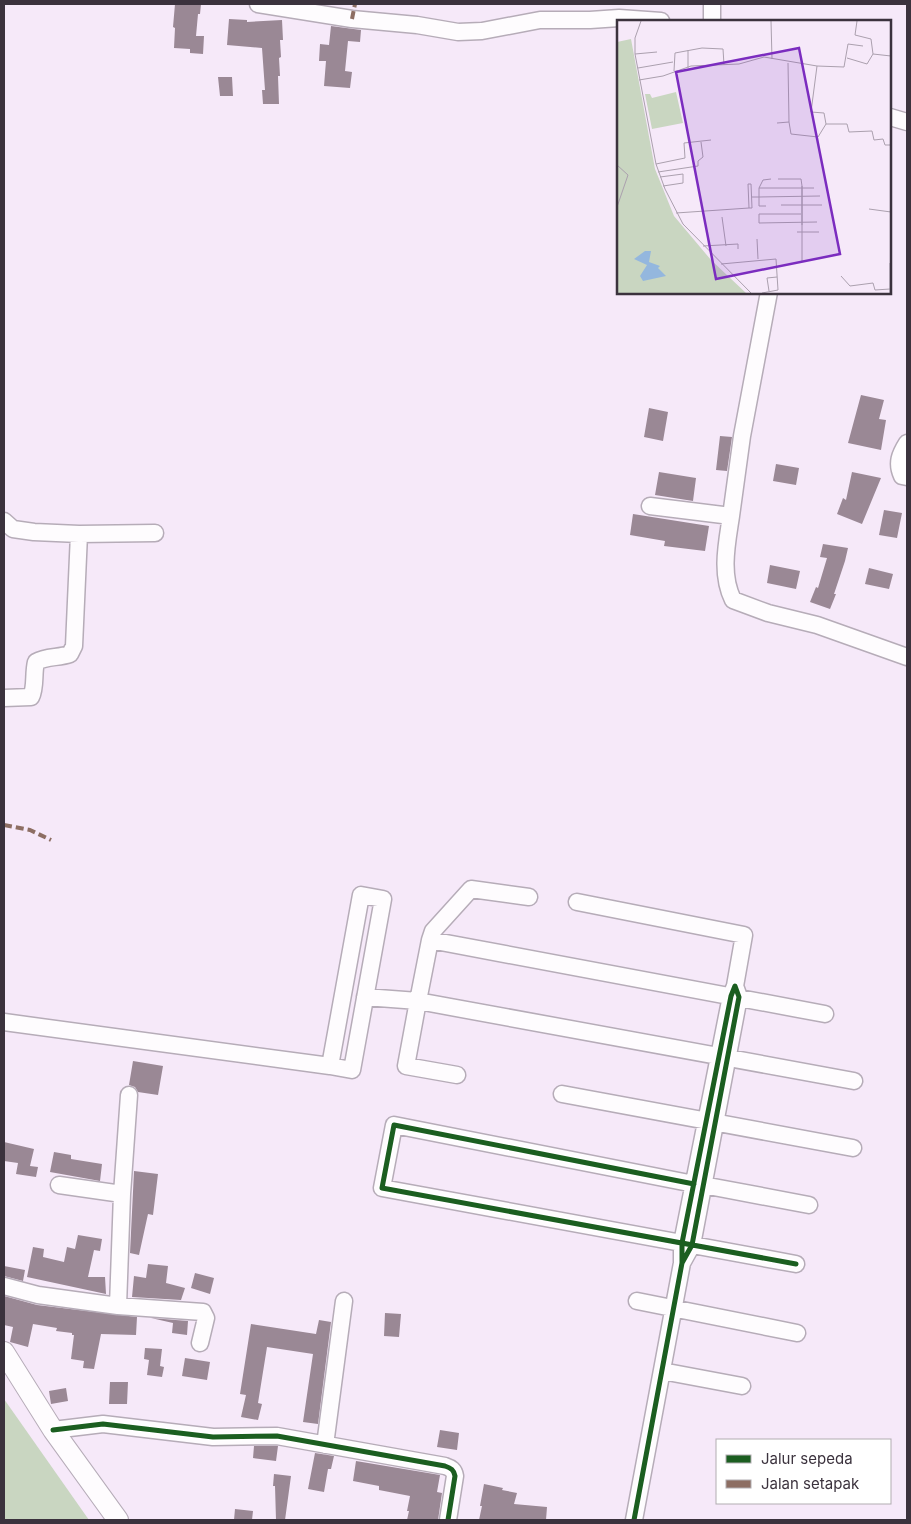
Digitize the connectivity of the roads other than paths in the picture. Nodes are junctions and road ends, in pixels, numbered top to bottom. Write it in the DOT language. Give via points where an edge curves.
graph roads {
  1 [pos="258,4"];
  2 [pos="712,4"];
  3 [pos="353,11"];
  4 [pos="647,20"];
  5 [pos="712,20"];
  6 [pos="891,117"];
  7 [pos="907,122"];
  8 [pos="769,294"];
  9 [pos="907,443"];
  10 [pos="907,477"];
  11 [pos="650,506"];
  12 [pos="731,516"];
  13 [pos="4,521"];
  14 [pos="155,533"];
  15 [pos="79,534"];
  16 [pos="907,657"];
  17 [pos="4,698"];
  18 [pos="529,897"];
  19 [pos="577,902"];
  20 [pos="430,940"];
  21 [pos="735,993"];
  22 [pos="366,998"];
  23 [pos="418,1001"];
  24 [pos="825,1014"];
  25 [pos="4,1022"];
  26 [pos="723,1057"];
  27 [pos="330,1066"];
  28 [pos="457,1075"];
  29 [pos="854,1081"];
  30 [pos="562,1094"];
  31 [pos="130,1096"];
  32 [pos="711,1121"];
  33 [pos="853,1148"];
  34 [pos="59,1185"];
  35 [pos="698,1185"];
  36 [pos="122,1194"];
  37 [pos="809,1205"];
  38 [pos="687,1244"];
  39 [pos="796,1264"];
  40 [pos="4,1286"];
  41 [pos="344,1301"];
  42 [pos="637,1302"];
  43 [pos="118,1306"];
  44 [pos="674,1309"];
  45 [pos="797,1333"];
  46 [pos="200,1343"];
  47 [pos="4,1352"];
  48 [pos="662,1371"];
  49 [pos="742,1386"];
  50 [pos="53,1430"];
  51 [pos="325,1445"];
  52 [pos="118,1520"];
  53 [pos="448,1520"];
  54 [pos="634,1520"];
  1 -- 3 [label="street"];
  2 -- 5 [label="street"];
  3 -- 4 [label="street" via="470,32 540,20"];
  6 -- 7 [label="street"];
  8 -- 12 [label="street" via="742,436"];
  9 -- 10 [label="street" via="898,464 902,476"];
  11 -- 12 [label="street"];
  12 -- 16 [label="street" via="726,575 733,600 768,613 818,625"];
  13 -- 15 [label="street" via="18,530"];
  14 -- 15 [label="street"];
  15 -- 17 [label="street" via="74,646 70,654 36,662 31,697"];
  18 -- 20 [label="street" via="471,889 433,931"];
  19 -- 21 [label="street" via="744,935"];
  20 -- 21 [label="street"];
  20 -- 23 [label="street"];
  21 -- 24 [label="street"];
  21 -- 26 [label="street"];
  22 -- 23 [label="street"];
  22 -- 27 [label="street" via="352,1070"];
  22 -- 27 [label="street" via="383,899 361,895"];
  23 -- 26 [label="street"];
  23 -- 28 [label="street" via="406,1066"];
  25 -- 27 [label="street"];
  26 -- 29 [label="street"];
  26 -- 32 [label="street"];
  30 -- 32 [label="street"];
  31 -- 36 [label="street"];
  32 -- 33 [label="street"];
  32 -- 35 [label="street"];
  34 -- 36 [label="street"];
  35 -- 37 [label="street"];
  35 -- 38 [label="street"];
  35 -- 38 [label="street" via="394,1125 382,1188"];
  36 -- 43 [label="street"];
  38 -- 39 [label="street"];
  38 -- 44 [label="street"];
  40 -- 43 [label="street" via="38,1295"];
  41 -- 51 [label="street"];
  42 -- 44 [label="street"];
  43 -- 46 [label="street" via="203,1312 206,1318"];
  44 -- 45 [label="street"];
  44 -- 48 [label="street"];
  47 -- 50 [label="street"];
  48 -- 49 [label="street"];
  48 -- 54 [label="street"];
  50 -- 51 [label="street" via="103,1424 213,1437 277,1436"];
  50 -- 52 [label="street"];
  51 -- 53 [label="street" via="451,1468 455,1476"];
}
